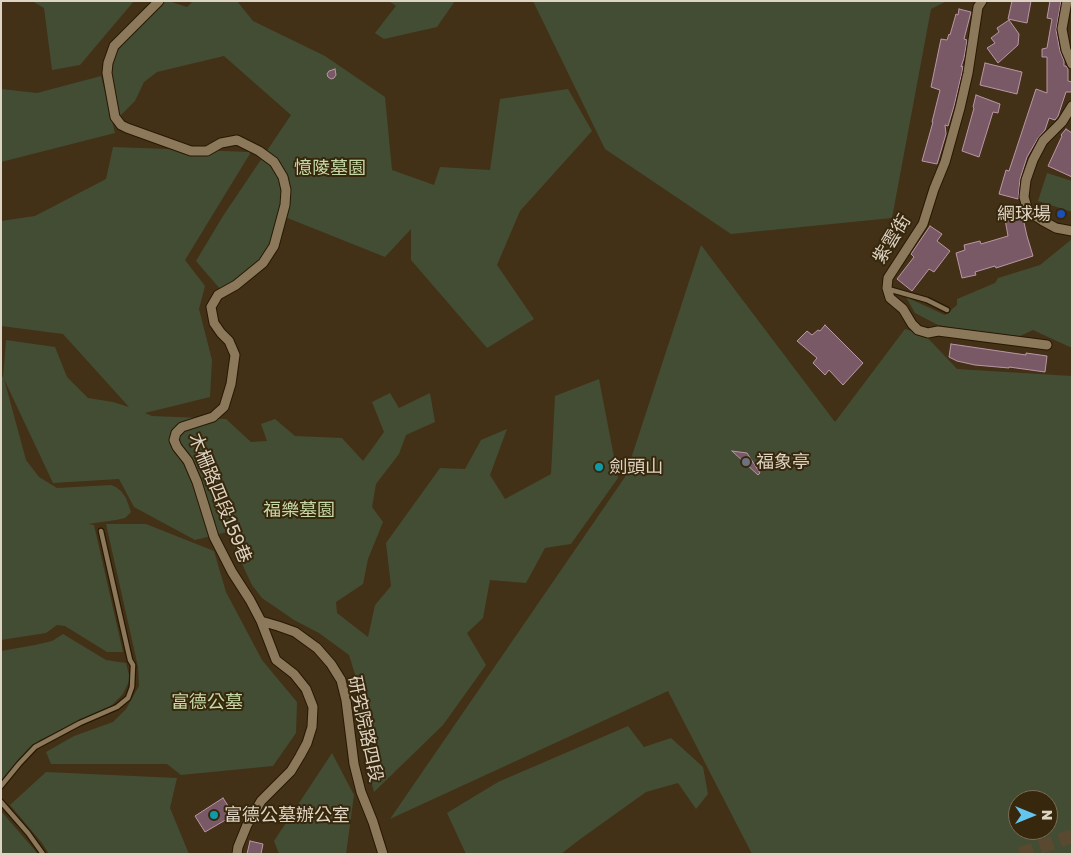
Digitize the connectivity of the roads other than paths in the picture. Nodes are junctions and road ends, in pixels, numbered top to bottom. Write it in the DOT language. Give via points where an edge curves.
graph roads {
  1 [pos="158,1"];
  2 [pos="982,1"];
  3 [pos="1067,1"];
  4 [pos="1072,26"];
  5 [pos="1062,28"];
  6 [pos="1072,64"];
  7 [pos="1072,106"];
  8 [pos="1072,231"];
  9 [pos="887,288"];
  10 [pos="947,310"];
  11 [pos="1047,345"];
  12 [pos="101,531"];
  13 [pos="261,621"];
  14 [pos="1,786"];
  15 [pos="1,802"];
  16 [pos="44,854"];
  17 [pos="237,854"];
  18 [pos="382,854"];
  1 -- 13 [label="street, 木柵路四段159巷" via="114,46 107,73 115,117 127,128 191,151 207,151 221,143 237,140 259,150 274,162 286,190 274,246 263,263 218,295 211,307 214,323 229,340 235,355 224,407 213,417 182,427 174,440 197,482 214,537"];
  2 -- 9 [label="street, 紫雲街" via="978,7 968,74 945,162 923,224 888,278"];
  3 -- 5 [label="street"];
  4 -- 5 [label="street"];
  5 -- 6 [label="street"];
  7 -- 8 [label="street" via="1062,122 1043,141 1026,180 1024,197 1028,212 1056,228"];
  9 -- 10 [label="lane" via="927,300"];
  9 -- 11 [label="street, 紫雲街" via="890,298 903,309 918,330"];
  12 -- 14 [label="lane" via="133,665 128,698 117,708 34,747"];
  13 -- 17 [label="street, 木柵路四段159巷" via="276,660 306,689 312,707 312,727 291,771 261,801 247,825"];
  13 -- 18 [label="street, 研究院路四段" via="295,632 317,648 341,680 354,764"];
  15 -- 16 [label="lane"];
}
